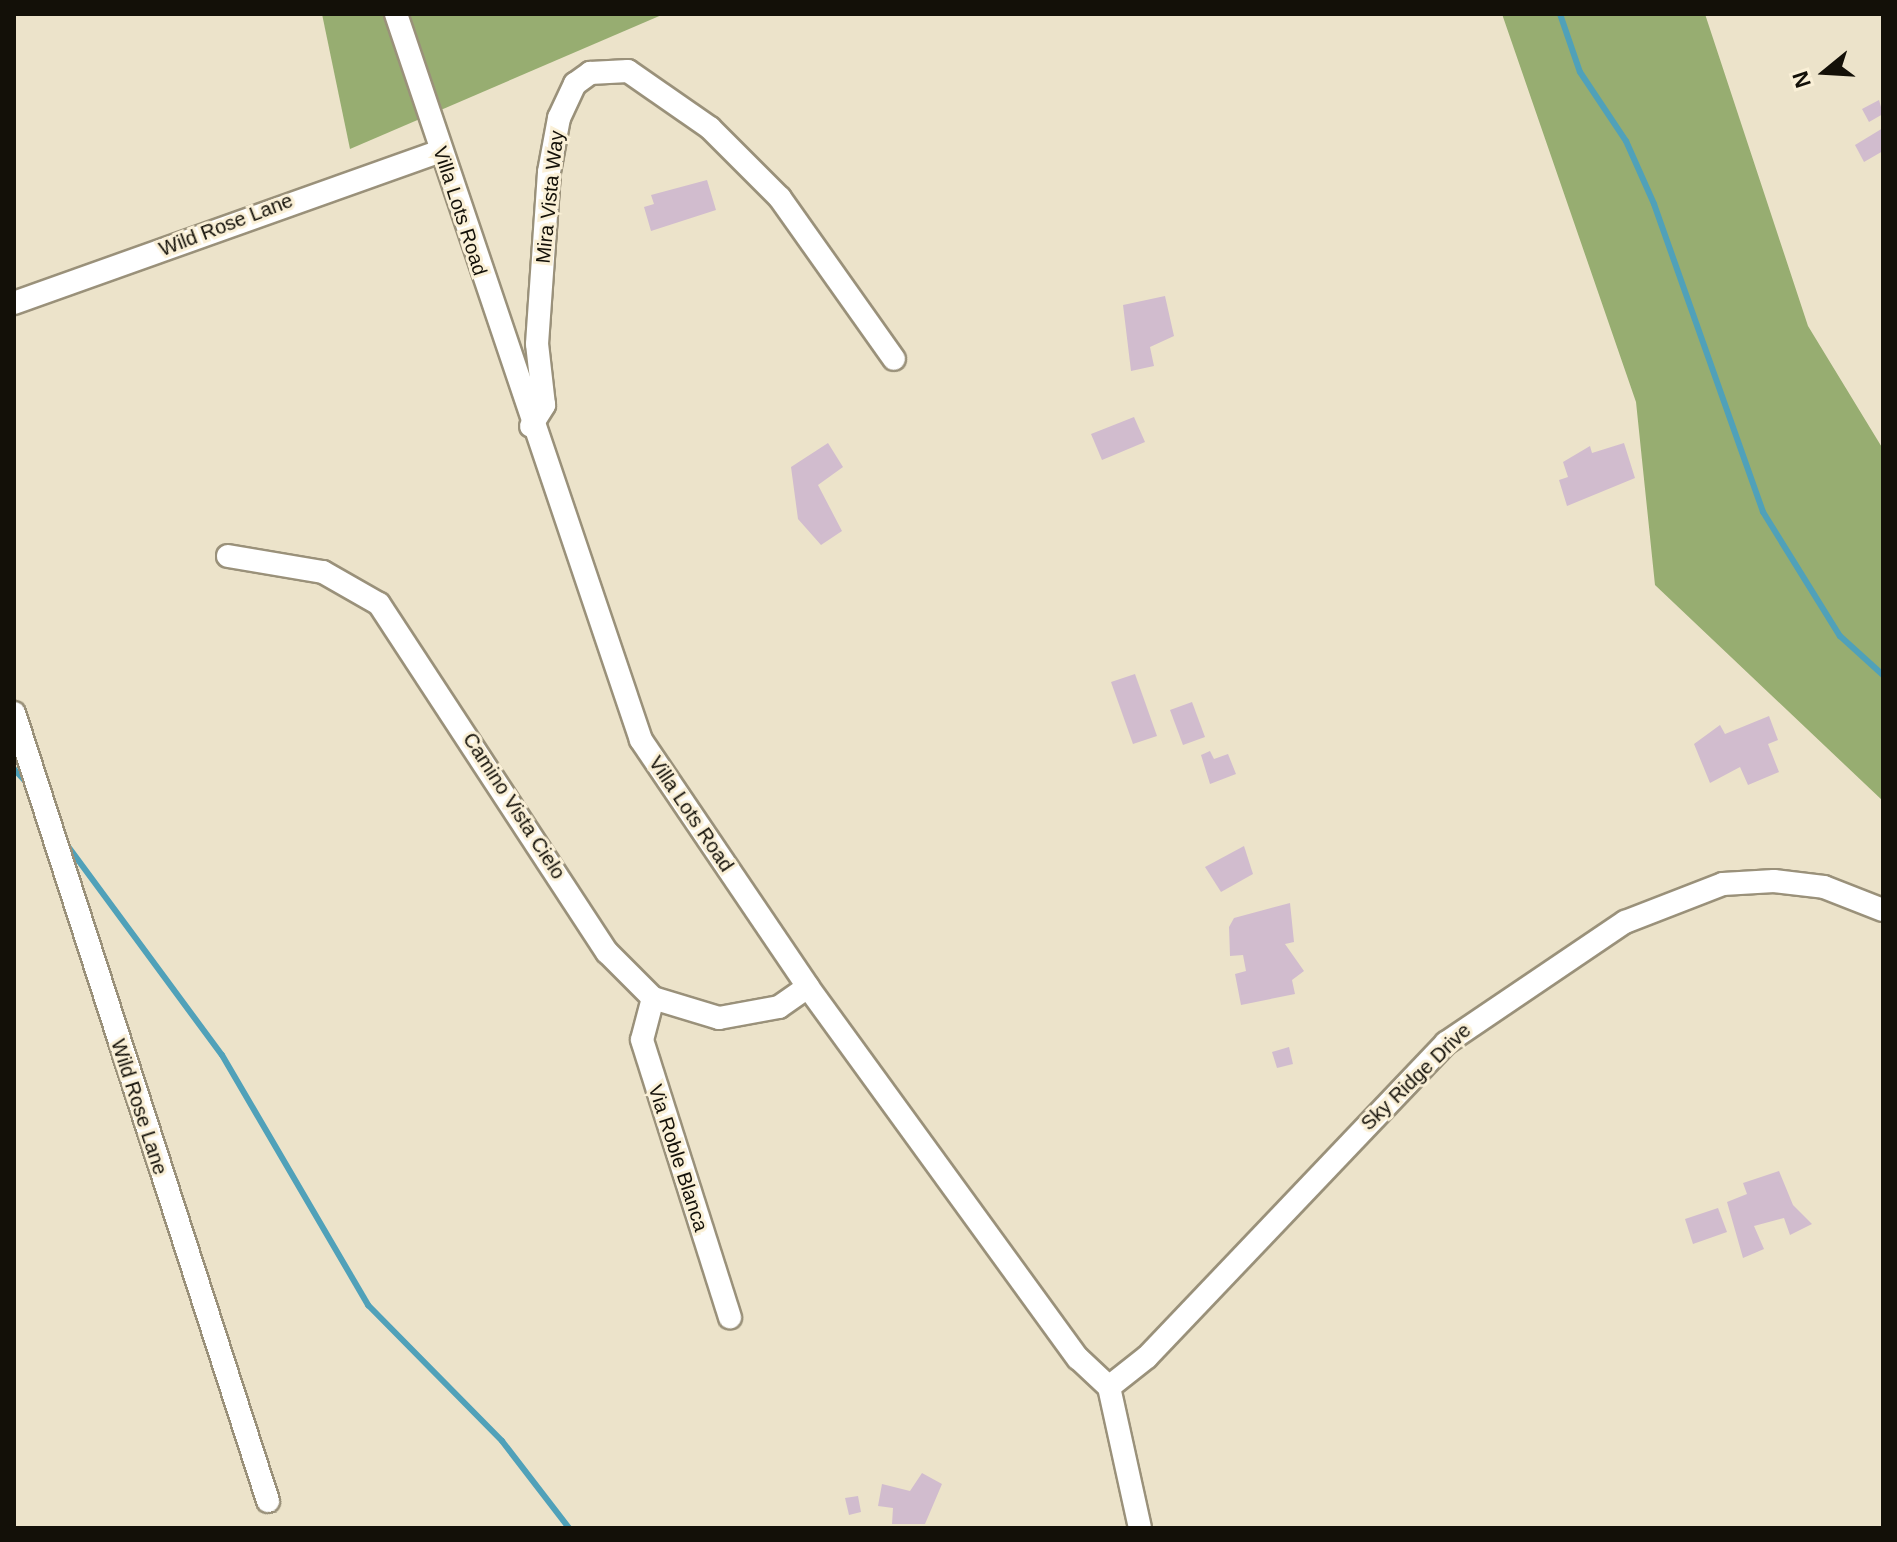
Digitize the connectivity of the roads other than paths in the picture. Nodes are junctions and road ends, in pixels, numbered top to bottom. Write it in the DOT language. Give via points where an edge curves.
graph roads {
  1 [pos="396,14"];
  2 [pos="440,151"];
  3 [pos="14,303"];
  4 [pos="894,359"];
  5 [pos="531,426"];
  6 [pos="228,556"];
  7 [pos="14,713"];
  8 [pos="1883,910"];
  9 [pos="808,987"];
  10 [pos="653,998"];
  11 [pos="730,1317"];
  12 [pos="1109,1387"];
  13 [pos="268,1501"];
  14 [pos="1140,1528"];
  1 -- 2 [label="street, Villa Lots Road"];
  2 -- 3 [label="street, Wild Rose Lane"];
  2 -- 5 [label="street, Villa Lots Road"];
  4 -- 5 [label="street, Mira Vista Way" via="780,198 710,128 628,71 590,73 563,108 549,172 537,344 544,405"];
  5 -- 9 [label="street, Villa Lots Road" via="641,740"];
  6 -- 10 [label="street, Camino Vista Cielo" via="323,572 379,604 607,952"];
  7 -- 13 [label="street, Wild Rose Lane"];
  8 -- 12 [label="street, Sky Ridge Drive" via="1824,887 1774,881 1723,884 1625,922 1446,1043 1147,1357"];
  9 -- 10 [label="street, Camino Vista Cielo" via="779,1007 719,1018"];
  9 -- 12 [label="street, Villa Lots Road" via="1078,1358"];
  10 -- 11 [label="street, Via Roble Blanca" via="642,1040"];
  12 -- 14 [label="street"];
}
